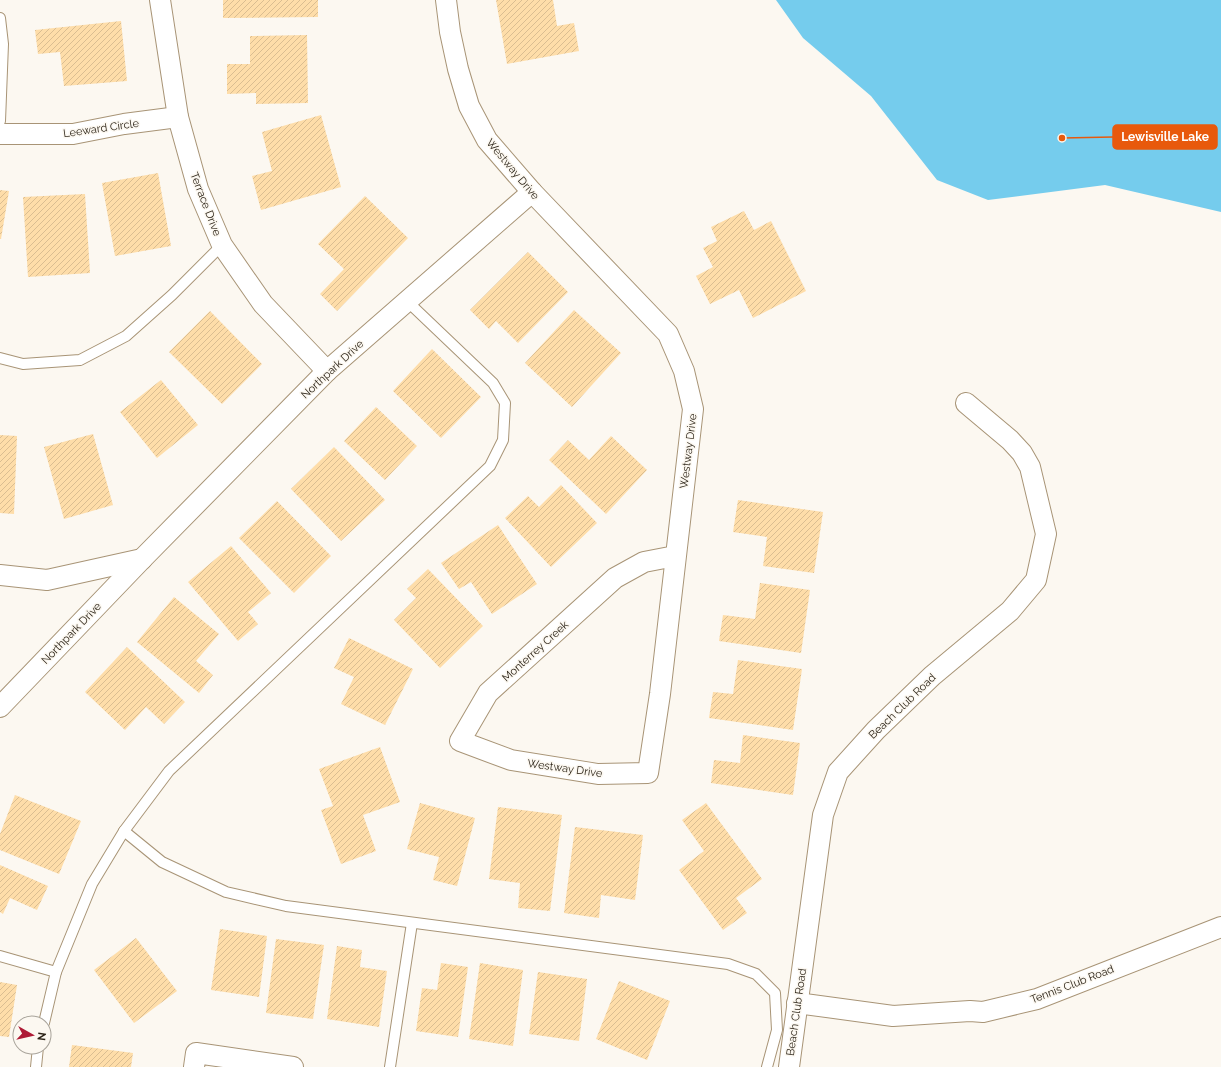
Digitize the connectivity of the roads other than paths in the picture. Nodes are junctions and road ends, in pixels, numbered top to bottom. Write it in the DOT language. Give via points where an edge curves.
graph roads {
  1 [pos="160,0"];
  2 [pos="446,0"];
  3 [pos="0,18"];
  4 [pos="178,117"];
  5 [pos="0,121"];
  6 [pos="0,134"];
  7 [pos="532,192"];
  8 [pos="222,245"];
  9 [pos="407,301"];
  10 [pos="0,358"];
  11 [pos="327,371"];
  12 [pos="966,403"];
  13 [pos="675,556"];
  14 [pos="142,559"];
  15 [pos="0,575"];
  16 [pos="0,707"];
  17 [pos="512,760"];
  18 [pos="124,831"];
  19 [pos="412,923"];
  20 [pos="1221,927"];
  21 [pos="0,956"];
  22 [pos="56,972"];
  23 [pos="797,1003"];
  24 [pos="46,1015"];
  25 [pos="37,1055"];
  26 [pos="195,1060"];
  27 [pos="36,1067"];
  28 [pos="293,1067"];
  29 [pos="390,1067"];
  30 [pos="767,1067"];
  31 [pos="789,1067"];
  1 -- 4 [label="street, Terrace Drive"];
  2 -- 7 [label="street, Westway Drive" via="458,69 469,106 487,140"];
  3 -- 5 [label="lane" via="3,44"];
  4 -- 6 [label="street, Leeward Circle" via="73,134"];
  4 -- 8 [label="street, Terrace Drive" via="198,189"];
  7 -- 9 [label="street, Northpark Drive"];
  7 -- 13 [label="street, Westway Drive" via="668,334 684,370 693,409"];
  8 -- 10 [label="lane" via="126,336 80,360 23,364"];
  8 -- 11 [label="street, Terrace Drive" via="263,304"];
  9 -- 11 [label="street, Northpark Drive"];
  9 -- 18 [label="lane" via="493,383 505,403 503,440 490,466 170,771"];
  11 -- 14 [label="street, Northpark Drive"];
  12 -- 23 [label="street, Beach Club Road" via="1010,440 1030,467 1046,534 1036,580 1010,612 927,681 876,730 838,772 823,815"];
  13 -- 17 [label="street, Monterrey Creek" via="644,562 616,578 488,693 460,741"];
  13 -- 17 [label="street, Westway Drive" via="660,694 648,773 598,774"];
  14 -- 15 [label="street" via="47,580"];
  14 -- 16 [label="street, Northpark Drive"];
  18 -- 19 [label="lane" via="162,862 226,892 286,906"];
  18 -- 22 [label="lane" via="92,884"];
  19 -- 29 [label="lane"];
  19 -- 30 [label="lane" via="728,964 756,974 775,993 777,1030"];
  20 -- 23 [label="street, Tennis Club Road" via="1037,999 983,1012 893,1016"];
  21 -- 22 [label="lane"];
  22 -- 24 [label="lane"];
  23 -- 31 [label="street, Beach Club Road"];
  25 -- 27 [label="lane"];
  26 -- 28 [label="street"];
}
